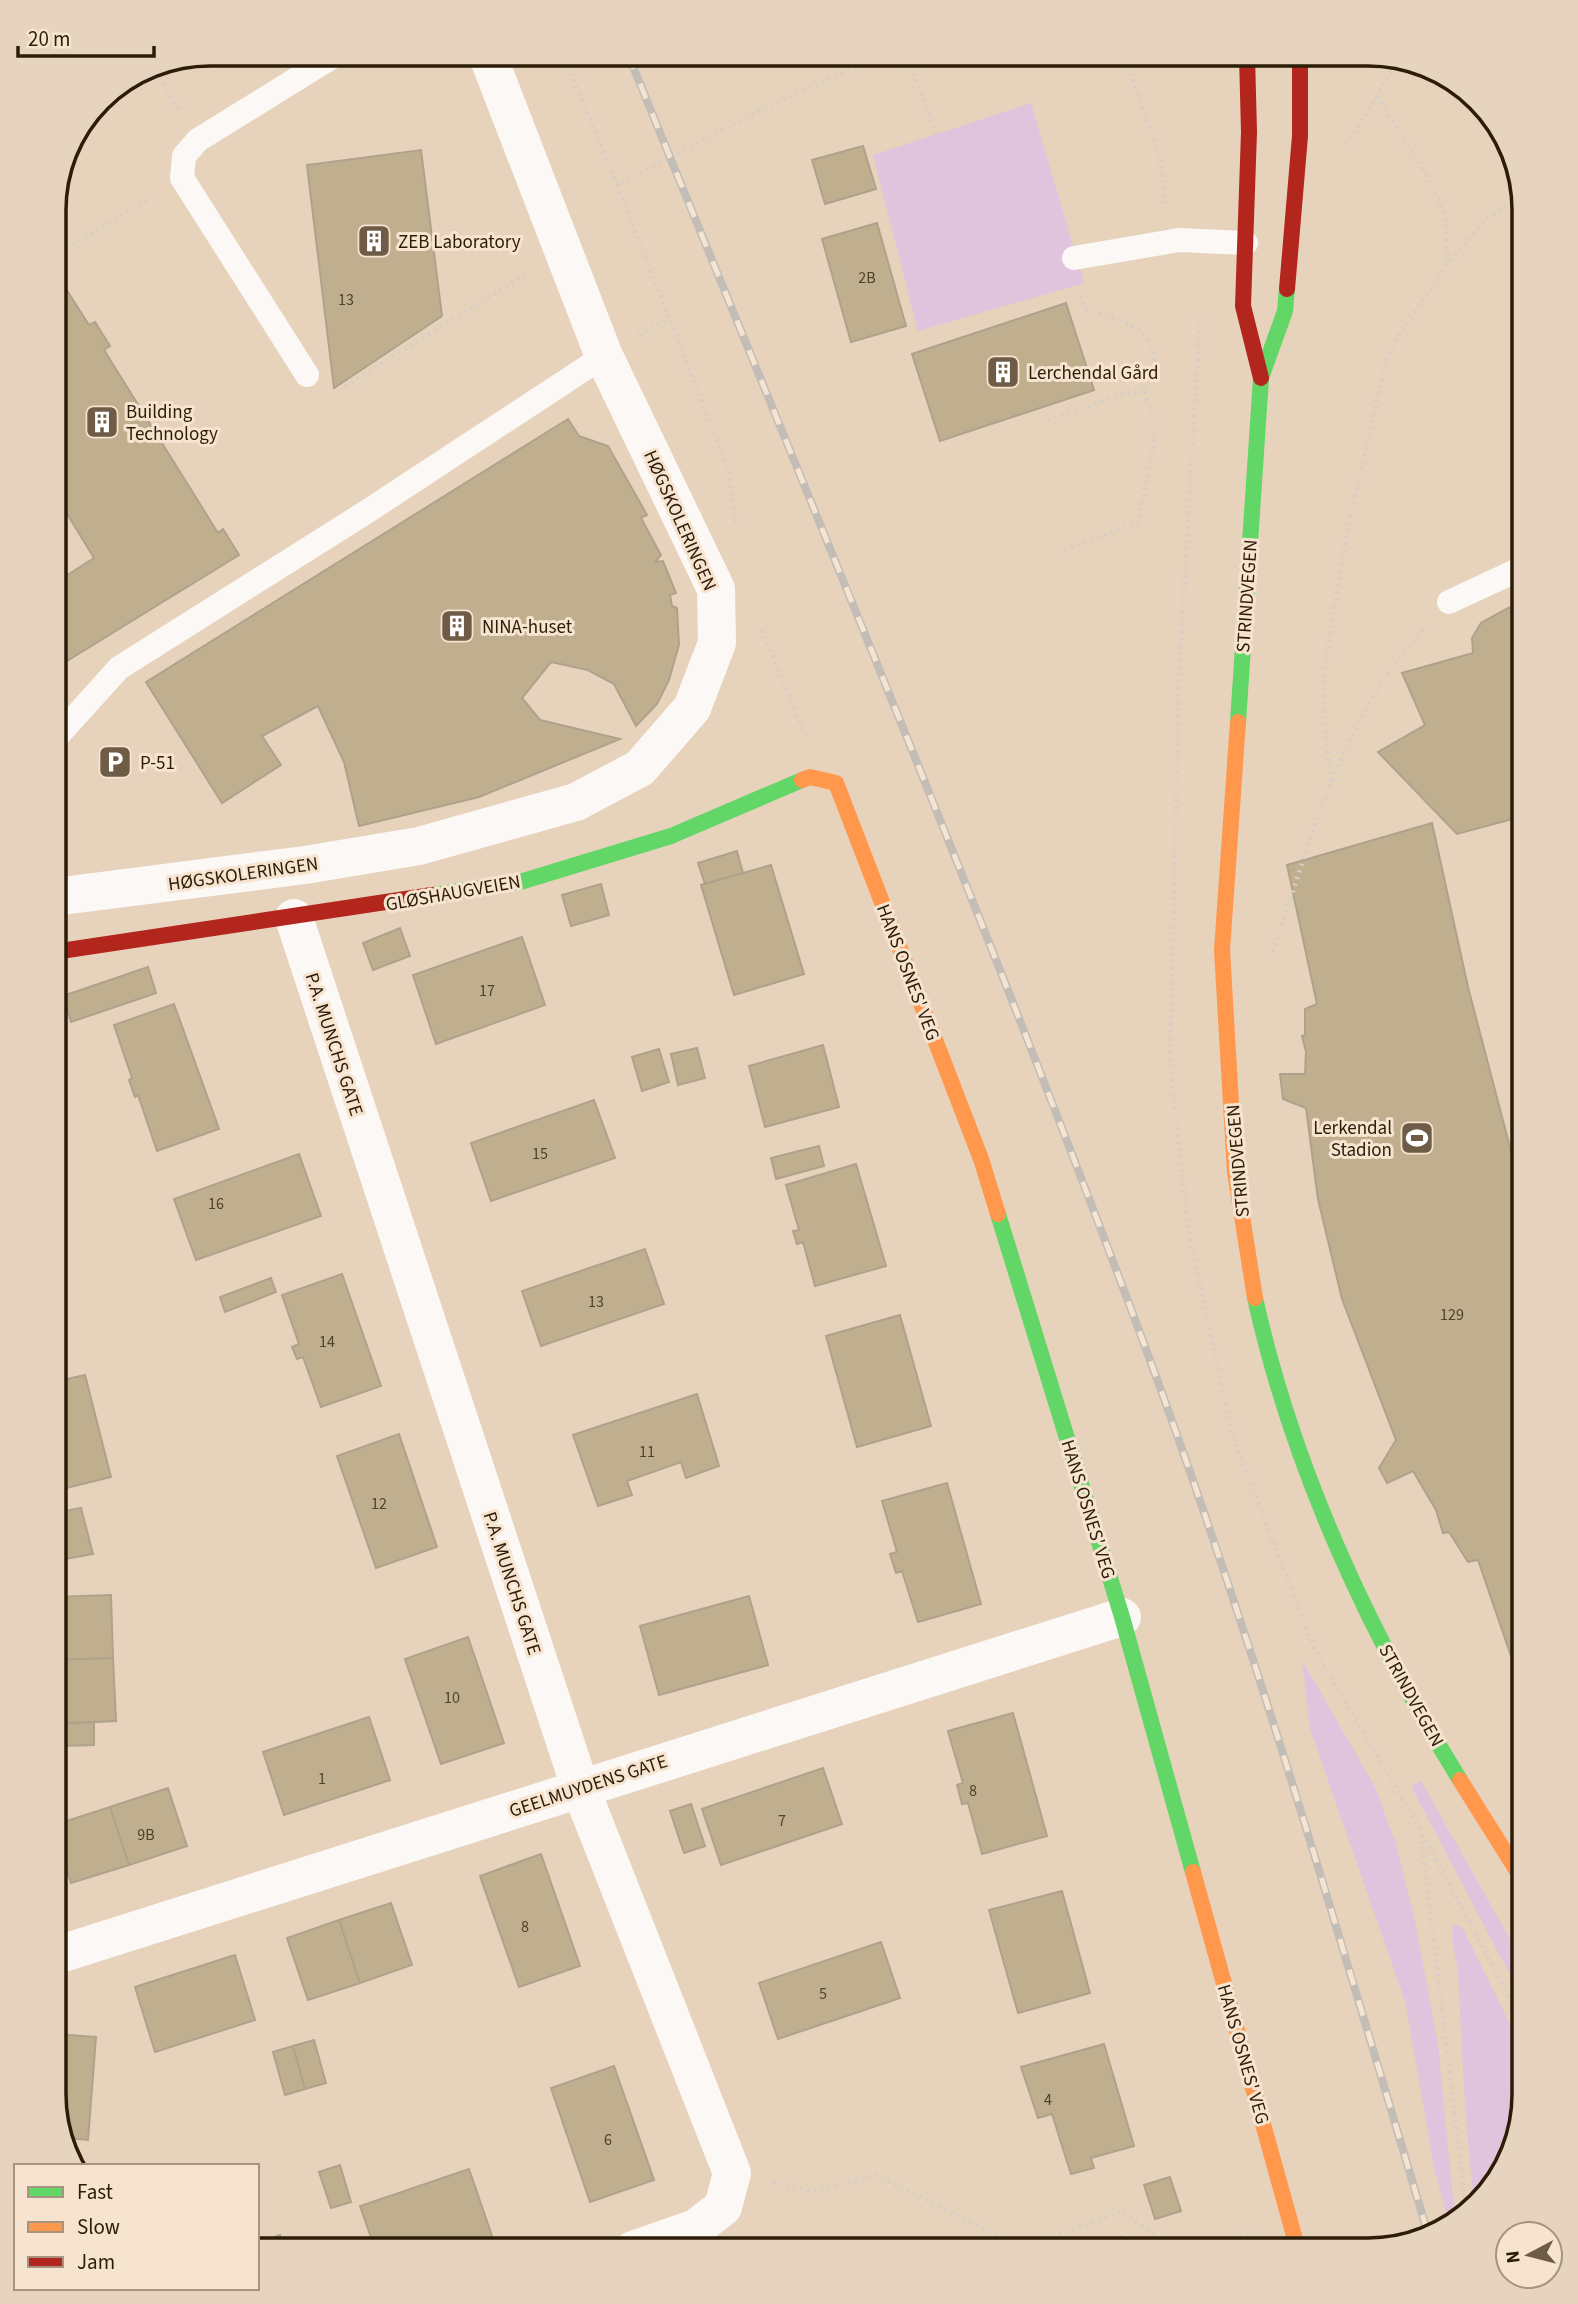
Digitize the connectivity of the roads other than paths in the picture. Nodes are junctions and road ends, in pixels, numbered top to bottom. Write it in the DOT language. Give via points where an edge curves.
graph roads {
  1 [pos="316,67"];
  2 [pos="493,67"];
  3 [pos="1247,67"];
  4 [pos="1300,67"];
  5 [pos="1245,243"];
  6 [pos="1074,258"];
  7 [pos="619,347"];
  8 [pos="307,375"];
  9 [pos="1261,378"];
  10 [pos="1512,573"];
  11 [pos="1449,602"];
  12 [pos="67,726"];
  13 [pos="836,783"];
  14 [pos="67,895"];
  15 [pos="294,918"];
  16 [pos="67,950"];
  17 [pos="1122,1617"];
  18 [pos="580,1787"];
  19 [pos="1512,1863"];
  20 [pos="66,1952"];
  21 [pos="669,2237"];
  22 [pos="1295,2238"];
  1 -- 8 [label="lane" via="198,140 184,156 181,178"];
  2 -- 7 [label="street, HØGSKOLERINGEN"];
  3 -- 5 [label="street, STRINDVEGEN"];
  4 -- 9 [label="street, STRINDVEGEN" via="1300,136 1285,311"];
  5 -- 6 [label="lane" via="1179,240"];
  5 -- 9 [label="street, STRINDVEGEN" via="1243,306"];
  7 -- 12 [label="lane" via="119,668"];
  7 -- 14 [label="street, HØGSKOLERINGEN" via="716,589 717,643 692,708 640,768 576,802 419,846"];
  9 -- 19 [label="street, STRINDVEGEN" via="1222,950 1235,1172 1249,1271 1272,1370 1340,1557 1411,1700"];
  10 -- 11 [label="lane"];
  13 -- 15 [label="street, GLØSHAUGVEIEN" via="810,777 671,836 520,882"];
  13 -- 17 [label="street, HANS OSNES' VEG" via="981,1159"];
  15 -- 16 [label="street, GLØSHAUGVEIEN"];
  15 -- 18 [label="street, P.A. MUNCHS GATE"];
  17 -- 18 [label="street, GEELMUYDENS GATE"];
  17 -- 22 [label="street, HANS OSNES' VEG"];
  18 -- 20 [label="street, GEELMUYDENS GATE"];
  18 -- 21 [label="street, P.A. MUNCHS GATE" via="732,2173 723,2207 695,2228"];
}
